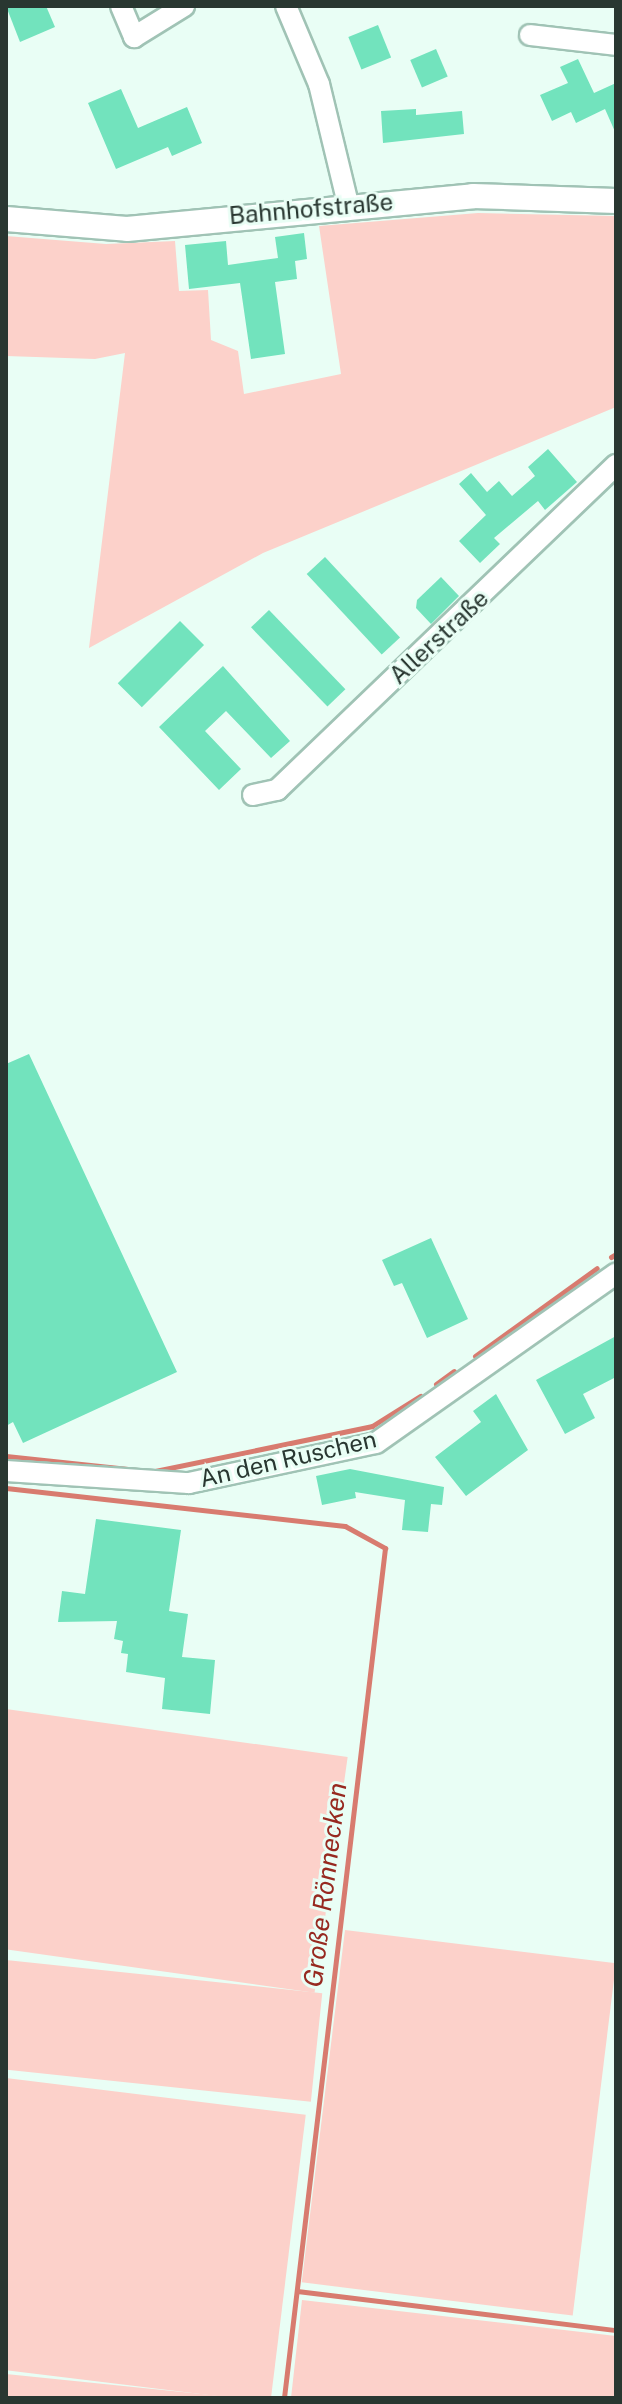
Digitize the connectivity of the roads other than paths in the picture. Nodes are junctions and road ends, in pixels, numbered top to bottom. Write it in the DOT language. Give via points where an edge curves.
graph roads {
  1 [pos="121,6"];
  2 [pos="184,6"];
  3 [pos="286,6"];
  4 [pos="530,35"];
  5 [pos="616,45"];
  6 [pos="616,201"];
  7 [pos="348,204"];
  8 [pos="6,219"];
  9 [pos="616,465"];
  10 [pos="253,795"];
  11 [pos="616,1274"];
  12 [pos="6,1471"];
  1 -- 2 [label="street" via="134,37"];
  3 -- 7 [label="street" via="319,84"];
  4 -- 5 [label="street"];
  6 -- 7 [label="street, Bahnhofstraße" via="473,196"];
  7 -- 8 [label="street, Bahnhofstraße" via="127,229"];
  9 -- 10 [label="street, Allerstraße" via="277,790"];
  11 -- 12 [label="street, An den Ruschen" via="376,1443 189,1483"];
}
